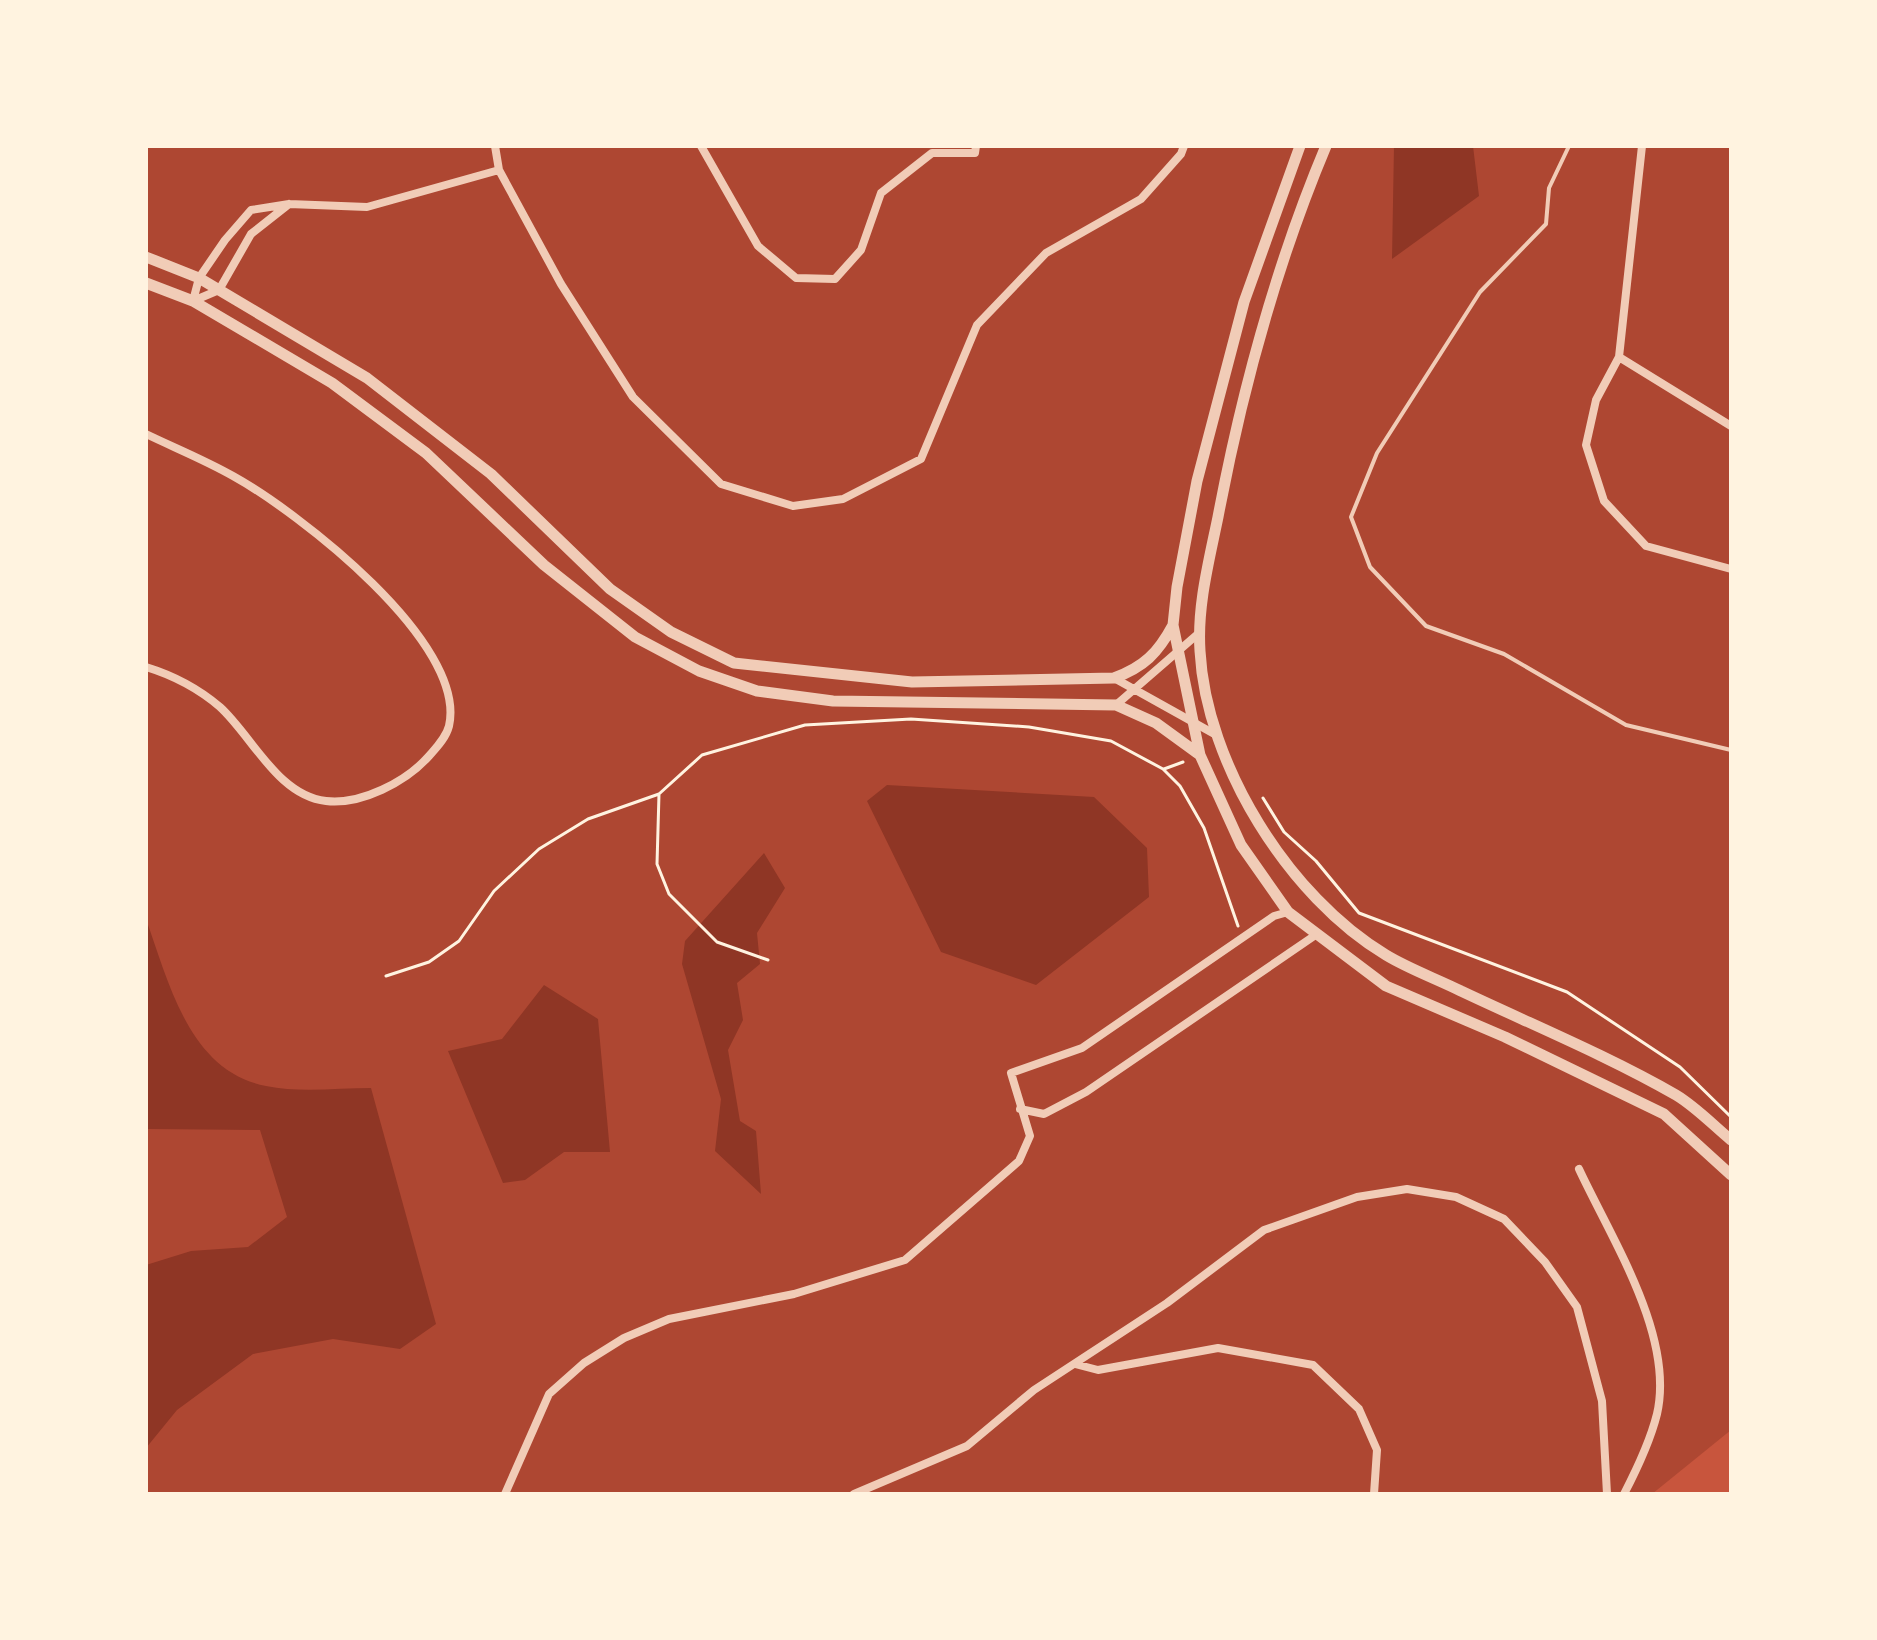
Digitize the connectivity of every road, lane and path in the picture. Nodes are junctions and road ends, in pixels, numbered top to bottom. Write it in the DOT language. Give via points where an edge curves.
graph roads {
  1 [pos="495,146"];
  2 [pos="701,146"];
  3 [pos="976,146"];
  4 [pos="1184,146"];
  5 [pos="1300,146"];
  6 [pos="1326,146"];
  7 [pos="1569,146"];
  8 [pos="1642,146"];
  9 [pos="499,170"];
  10 [pos="289,204"];
  11 [pos="146,257"];
  12 [pos="199,278"];
  13 [pos="146,283"];
  14 [pos="219,290"];
  15 [pos="193,301"];
  16 [pos="1619,357"];
  17 [pos="1731,426"];
  18 [pos="146,434"];
  19 [pos="1731,569"];
  20 [pos="1173,625"];
  21 [pos="1199,633"];
  22 [pos="1179,652"];
  23 [pos="146,667"];
  24 [pos="1114,678"];
  25 [pos="1134,690"];
  26 [pos="1116,705"];
  27 [pos="1194,722"];
  28 [pos="1219,736"];
  29 [pos="1731,750"];
  30 [pos="1200,755"];
  31 [pos="1163,769"];
  32 [pos="1257,788"];
  33 [pos="659,794"];
  34 [pos="1288,912"];
  35 [pos="1317,934"];
  36 [pos="1242,938"];
  37 [pos="768,960"];
  38 [pos="386,976"];
  39 [pos="1020,1109"];
  40 [pos="1731,1117"];
  41 [pos="1731,1140"];
  42 [pos="1579,1169"];
  43 [pos="1731,1175"];
  44 [pos="1075,1364"];
  45 [pos="505,1494"];
  46 [pos="854,1494"];
  47 [pos="1374,1494"];
  48 [pos="1607,1494"];
  49 [pos="1624,1494"];
  1 -- 9 [label="street"];
  2 -- 3 [label="street" via="758,246 796,278 835,279 861,250 881,193 932,153 975,153"];
  4 -- 9 [label="street" via="1141,199 1046,253 977,325 921,459 843,499 793,506 721,484 633,397 561,284"];
  5 -- 20 [label="street" via="1244,302 1218,394"];
  6 -- 21 [label="street" via="1296,217 1243,399"];
  7 -- 29 [label="lane" via="1549,188 1546,224 1480,292 1377,453 1351,517 1370,567 1426,626 1504,654 1626,725"];
  8 -- 16 [label="street"];
  9 -- 10 [label="street" via="367,207"];
  10 -- 12 [label="street" via="251,210"];
  10 -- 14 [label="street" via="251,234"];
  11 -- 12 [label="street"];
  12 -- 14 [label="street"];
  12 -- 15 [label="street"];
  13 -- 15 [label="street"];
  14 -- 15 [label="street"];
  14 -- 24 [label="street" via="367,378 491,474 610,589 671,632 734,663 912,682"];
  15 -- 26 [label="street" via="332,383 426,453 544,565 635,637 699,671 757,691 833,701"];
  16 -- 17 [label="street"];
  16 -- 19 [label="street" via="1596,400 1586,445 1604,501 1646,546"];
  18 -- 23 [label="street" via="235,476 343,553 414,628 449,692 449,726 422,764 396,782 358,799 325,801 282,779 219,706 171,675"];
  20 -- 22 [label="street"];
  20 -- 24 [label="street" via="1153,657"];
  21 -- 22 [label="street"];
  21 -- 28 [label="street" via="1205,692"];
  22 -- 25 [label="street"];
  22 -- 27 [label="street"];
  24 -- 25 [label="street"];
  25 -- 26 [label="street"];
  25 -- 27 [label="street"];
  26 -- 30 [label="street" via="1156,723"];
  27 -- 28 [label="street"];
  27 -- 30 [label="street"];
  28 -- 41 [label="street" via="1279,856 1325,910 1385,954 1679,1097"];
  30 -- 31 [label="path"];
  30 -- 34 [label="street" via="1241,845"];
  31 -- 33 [label="path" via="1111,741 1029,727 911,719 805,725 702,755"];
  31 -- 36 [label="path" via="1180,786 1204,828"];
  32 -- 40 [label="path" via="1284,832 1359,913 1567,992 1680,1067"];
  33 -- 37 [label="path" via="657,864 669,894 717,942"];
  33 -- 38 [label="path" via="588,819 539,849 494,891 459,941 429,962"];
  34 -- 35 [label="street"];
  34 -- 36 [label="street"];
  35 -- 39 [label="street" via="1086,1092 1044,1114"];
  35 -- 43 [label="street" via="1386,986 1664,1114"];
  36 -- 39 [label="street" via="1082,1048 1011,1073"];
  39 -- 45 [label="street" via="1030,1136 1019,1161 905,1260 794,1294 669,1319 584,1363 549,1394"];
  42 -- 49 [label="street" via="1646,1312 1658,1353 1657,1412"];
  44 -- 46 [label="street" via="1034,1390 967,1446"];
  44 -- 47 [label="street" via="1098,1370 1218,1348 1313,1365 1359,1409 1377,1450"];
  44 -- 48 [label="street" via="1264,1230 1357,1197 1407,1189 1456,1197 1504,1219 1545,1262 1577,1307 1602,1401"];
}
